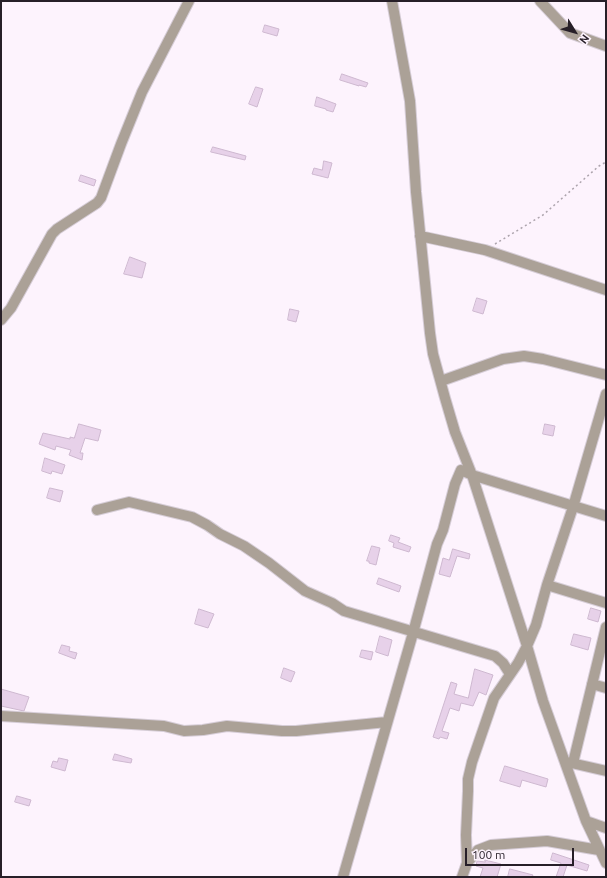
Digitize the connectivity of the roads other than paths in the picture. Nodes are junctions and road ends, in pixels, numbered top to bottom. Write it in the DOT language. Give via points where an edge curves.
graph roads {
  1 [pos="189,1"];
  2 [pos="392,1"];
  3 [pos="540,1"];
  4 [pos="606,46"];
  5 [pos="420,236"];
  6 [pos="606,290"];
  7 [pos="1,320"];
  8 [pos="606,375"];
  9 [pos="441,381"];
  10 [pos="606,394"];
  11 [pos="472,475"];
  12 [pos="573,507"];
  13 [pos="97,510"];
  14 [pos="606,516"];
  15 [pos="547,585"];
  16 [pos="606,603"];
  17 [pos="606,628"];
  18 [pos="413,633"];
  19 [pos="527,646"];
  20 [pos="510,674"];
  21 [pos="592,684"];
  22 [pos="606,688"];
  23 [pos="1,716"];
  24 [pos="387,722"];
  25 [pos="569,762"];
  26 [pos="606,771"];
  27 [pos="586,821"];
  28 [pos="606,828"];
  29 [pos="599,850"];
  30 [pos="467,863"];
  31 [pos="606,863"];
  32 [pos="343,877"];
  33 [pos="462,877"];
  1 -- 7 [label="street" via="142,92 101,198 52,234"];
  2 -- 5 [label="street" via="410,101"];
  3 -- 4 [label="street" via="570,33"];
  5 -- 6 [label="street" via="485,250"];
  5 -- 9 [label="street" via="430,333"];
  8 -- 9 [label="street" via="524,356 503,359"];
  9 -- 11 [label="street"];
  10 -- 12 [label="street"];
  11 -- 12 [label="street"];
  11 -- 18 [label="street" via="461,470 455,484"];
  11 -- 19 [label="street"];
  12 -- 14 [label="street"];
  12 -- 15 [label="street"];
  13 -- 18 [label="street" via="129,502 192,517 244,546 305,591 344,611"];
  15 -- 16 [label="street"];
  15 -- 19 [label="street" via="536,625"];
  17 -- 21 [label="street"];
  18 -- 20 [label="street" via="495,656"];
  18 -- 24 [label="street"];
  19 -- 20 [label="street"];
  19 -- 25 [label="street" via="543,701"];
  20 -- 30 [label="street" via="494,698 468,779"];
  21 -- 22 [label="street"];
  21 -- 25 [label="street"];
  23 -- 24 [label="street" via="164,726 184,731 228,726 296,731"];
  24 -- 32 [label="street"];
  25 -- 26 [label="street"];
  25 -- 27 [label="street"];
  27 -- 28 [label="street"];
  27 -- 29 [label="street"];
  29 -- 30 [label="street" via="547,841 491,845 478,850"];
  29 -- 31 [label="street"];
  30 -- 33 [label="street"];
}
